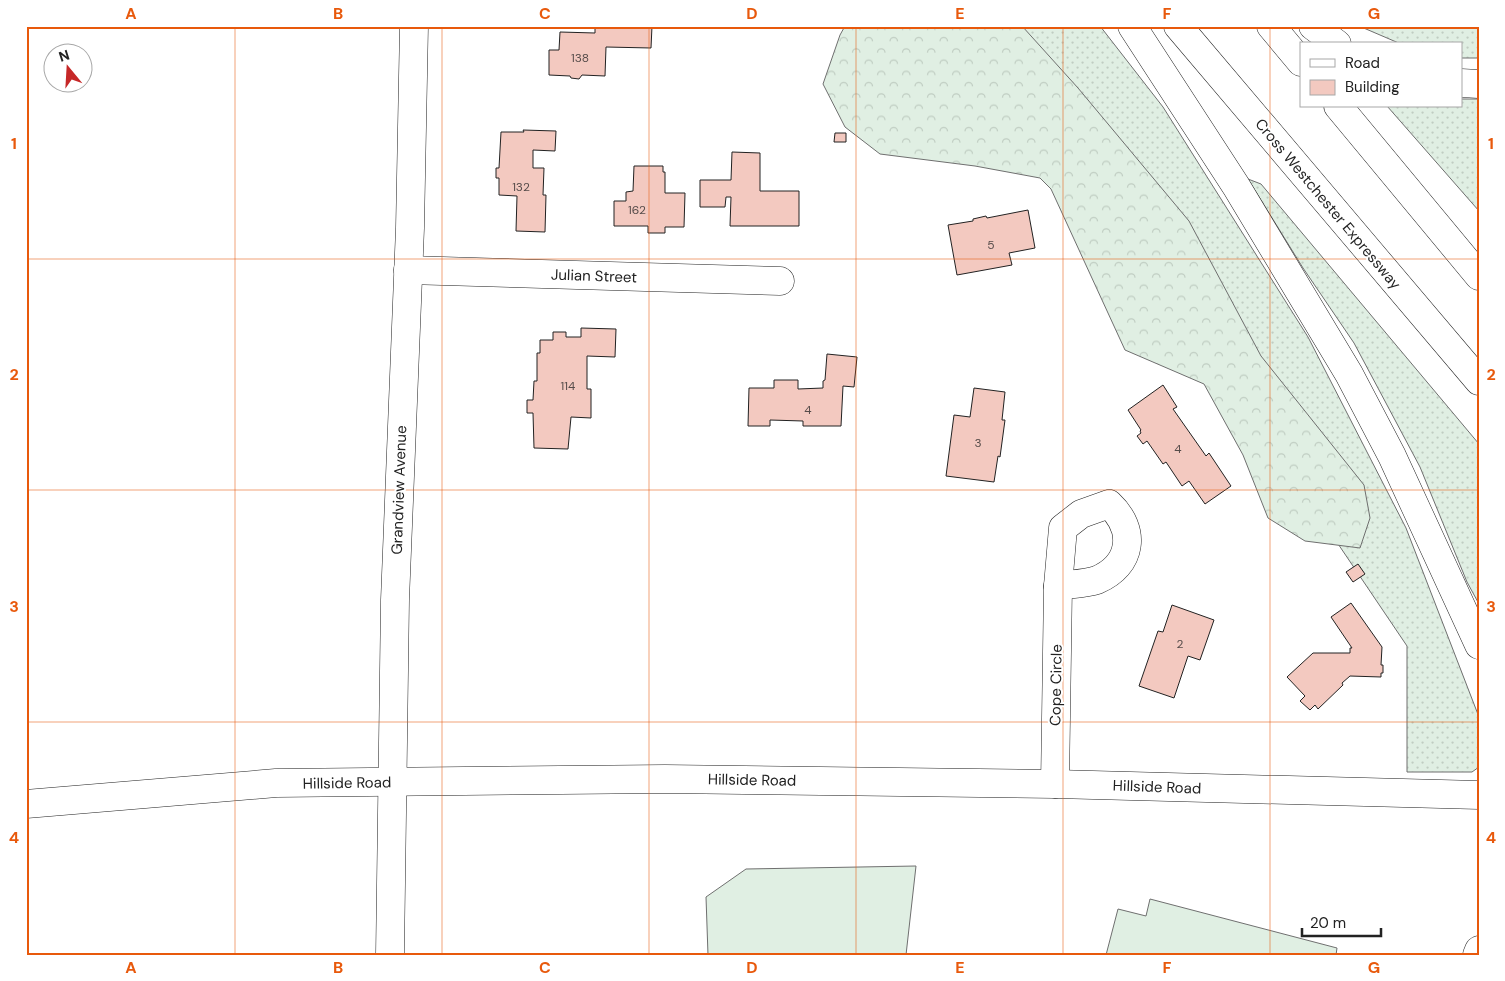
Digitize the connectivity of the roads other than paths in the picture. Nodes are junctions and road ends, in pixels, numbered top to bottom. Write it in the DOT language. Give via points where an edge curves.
graph roads {
  1 [pos="414,26"];
  2 [pos="1132,26"];
  3 [pos="1178,26"];
  4 [pos="1271,26"];
  5 [pos="1313,26"];
  6 [pos="1334,42"];
  7 [pos="1300,61"];
  8 [pos="1462,83"];
  9 [pos="1479,84"];
  10 [pos="1340,108"];
  11 [pos="1451,242"];
  12 [pos="408,270"];
  13 [pos="1479,271"];
  14 [pos="1479,276"];
  15 [pos="780,281"];
  16 [pos="1479,381"];
  17 [pos="1058,586"];
  18 [pos="1479,645"];
  19 [pos="392,782"];
  20 [pos="1055,784"];
  21 [pos="1479,795"];
  22 [pos="26,804"];
  23 [pos="1479,950"];
  24 [pos="390,955"];
  25 [pos="1477,955"];
  1 -- 12 [label="main road, Grandview Avenue"];
  2 -- 18 [label="main road" via="1236,186 1349,374 1392,456"];
  3 -- 16 [label="main road, Cross Westchester Expressway"];
  4 -- 7 [label="main road"];
  5 -- 6 [label="main road"];
  8 -- 9 [label="main road"];
  10 -- 11 [label="main road"];
  11 -- 13 [label="main road"];
  11 -- 14 [label="main road"];
  12 -- 15 [label="main road, Julian Street"];
  12 -- 19 [label="main road, Grandview Avenue" via="395,600"];
  17 -- 20 [label="main road, Cope Circle"];
  19 -- 20 [label="main road, Hillside Road" via="665,779"];
  19 -- 22 [label="main road, Hillside Road" via="276,783"];
  19 -- 24 [label="main road, Grandview Avenue"];
  20 -- 21 [label="main road, Hillside Road"];
  23 -- 25 [label="main road"];
}
